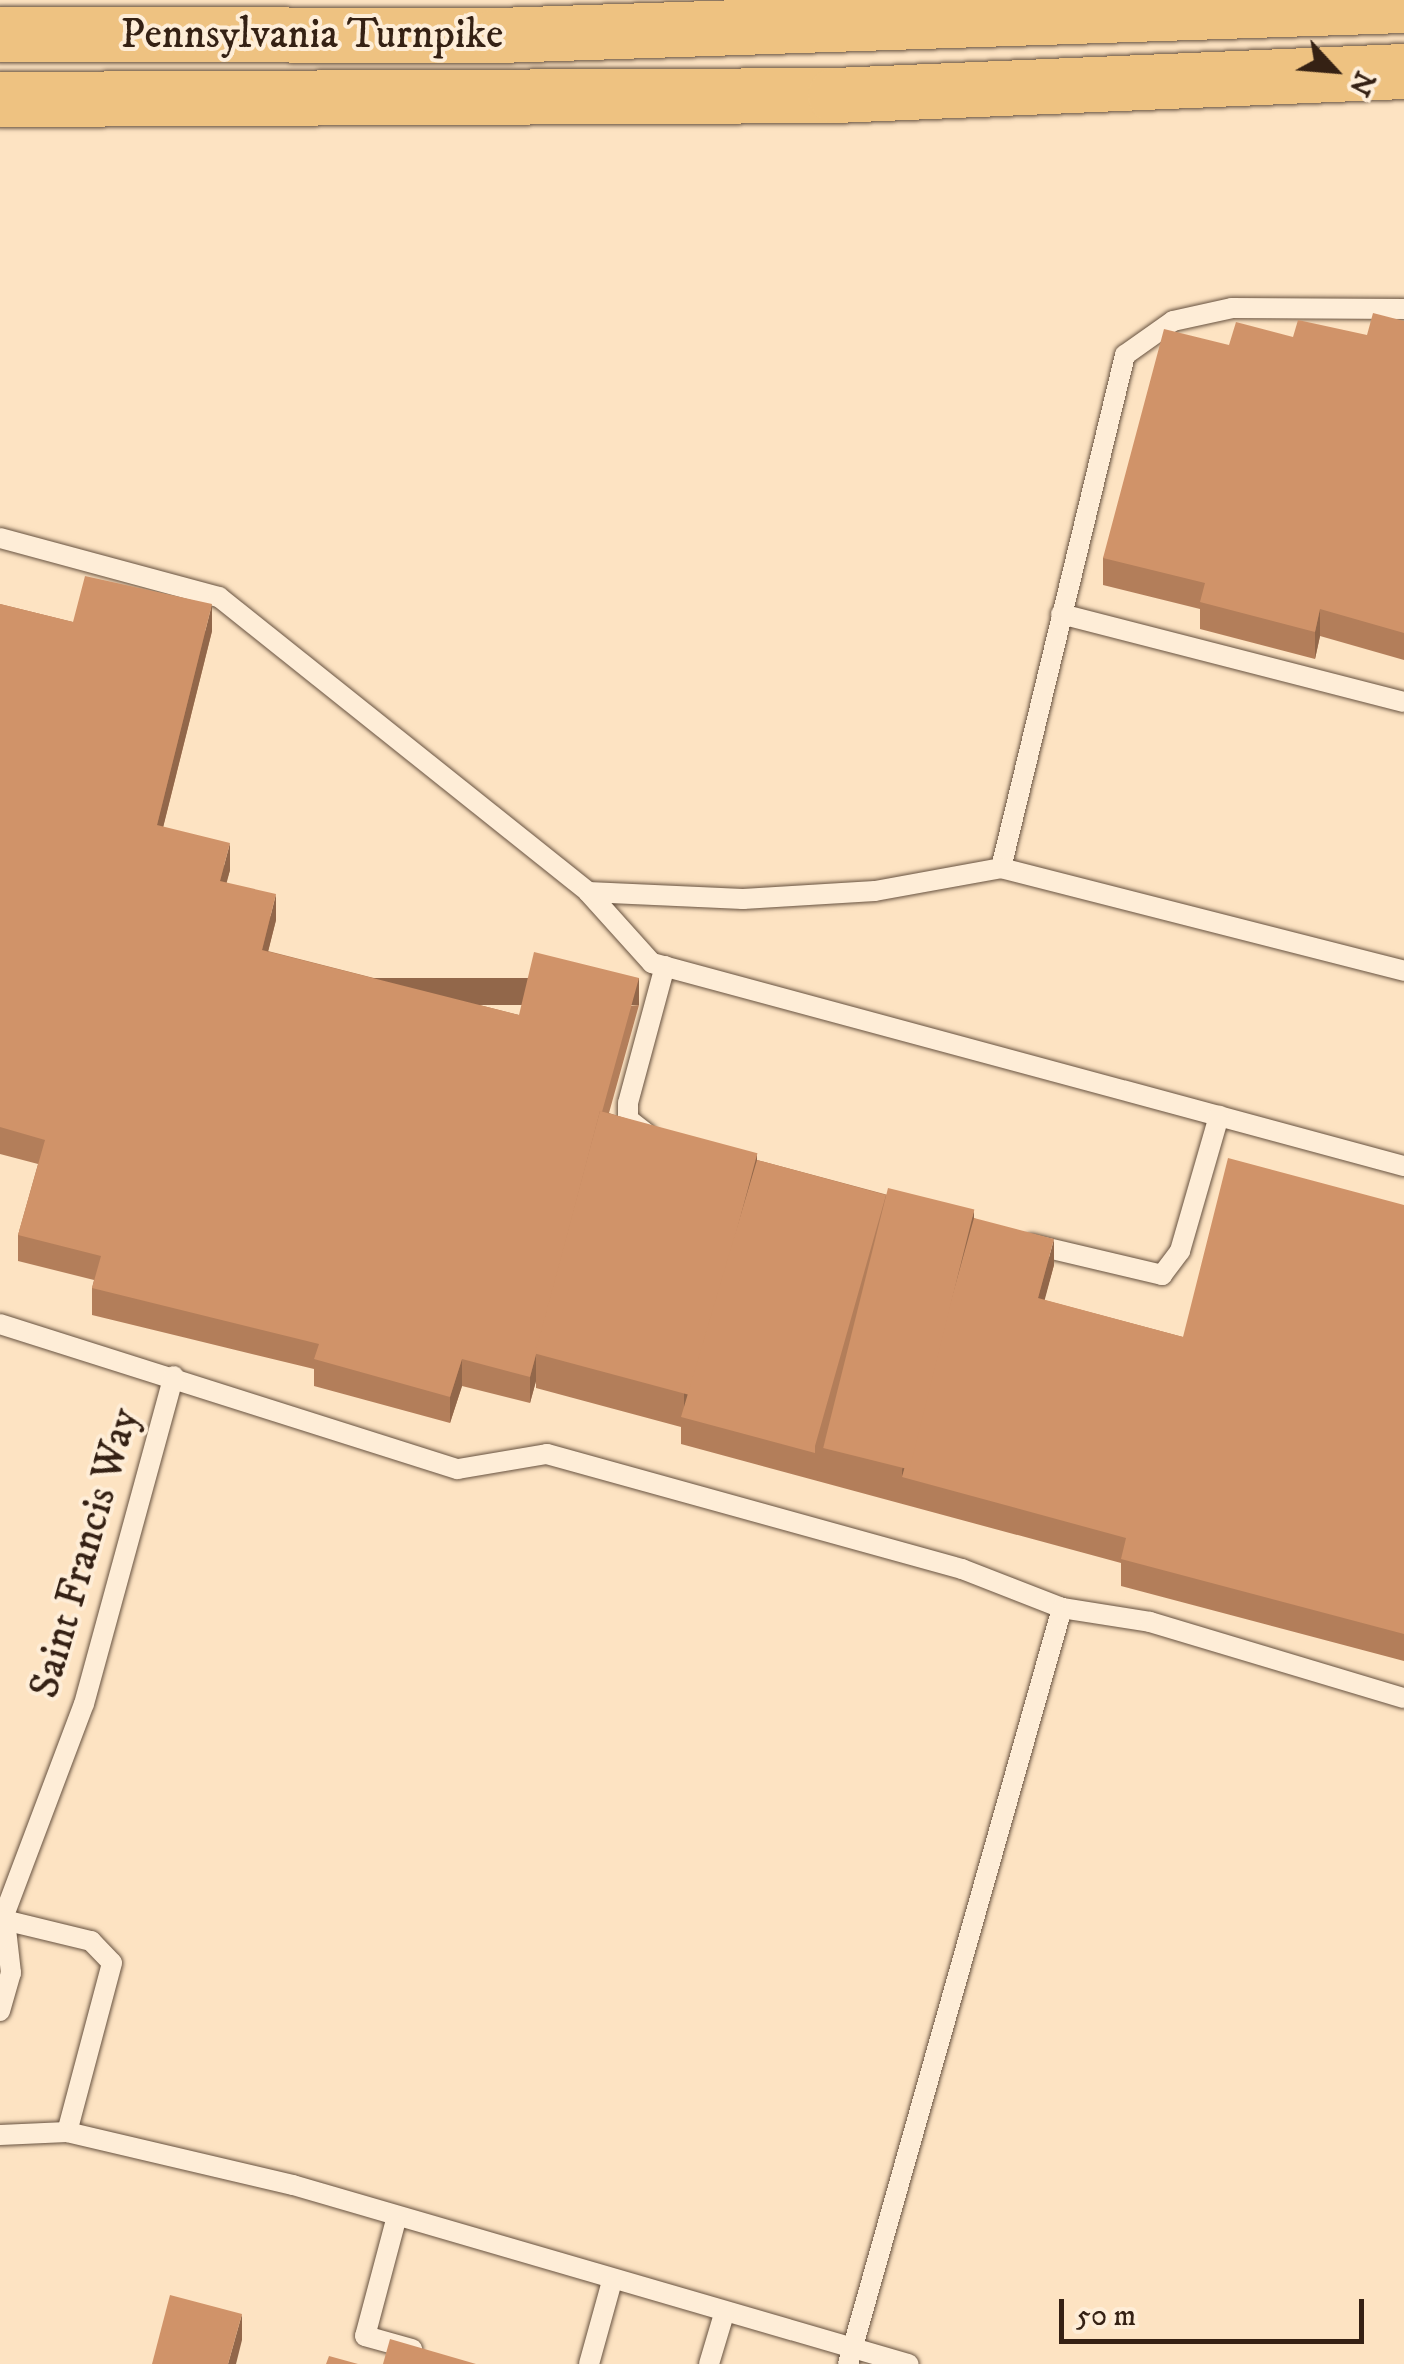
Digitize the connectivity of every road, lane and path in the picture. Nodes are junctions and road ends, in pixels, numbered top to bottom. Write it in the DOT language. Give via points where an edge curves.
graph roads {
  1 [pos="750,0"];
  2 [pos="1404,5"];
  3 [pos="814,21"];
  4 [pos="0,34"];
  5 [pos="1404,71"];
  6 [pos="0,98"];
  7 [pos="253,100"];
  8 [pos="0,119"];
  9 [pos="1404,309"];
  10 [pos="0,538"];
  11 [pos="1061,614"];
  12 [pos="1404,702"];
  13 [pos="1000,868"];
  14 [pos="588,892"];
  15 [pos="665,966"];
  16 [pos="1404,971"];
  17 [pos="1219,1116"];
  18 [pos="670,1142"];
  19 [pos="1404,1166"];
  20 [pos="1016,1240"];
  21 [pos="0,1324"];
  22 [pos="174,1376"];
  23 [pos="1062,1608"];
  24 [pos="1404,1698"];
  25 [pos="2,1921"];
  26 [pos="0,2011"];
  27 [pos="67,2132"];
  28 [pos="0,2135"];
  29 [pos="397,2216"];
  30 [pos="612,2281"];
  31 [pos="724,2314"];
  32 [pos="433,2354"];
  33 [pos="850,2357"];
  34 [pos="589,2364"];
  35 [pos="709,2364"];
  36 [pos="908,2364"];
  1 -- 3 [label="highway"];
  2 -- 3 [label="highway, Pennsylvania Turnpike"];
  3 -- 4 [label="highway, Pennsylvania Turnpike" via="498,36"];
  5 -- 7 [label="highway, Pennsylvania Turnpike" via="835,95"];
  6 -- 7 [label="highway, Pennsylvania Turnpike"];
  7 -- 8 [label="highway"];
  9 -- 11 [label="lane" via="1232,308 1172,321 1125,356"];
  10 -- 14 [label="lane" via="219,598"];
  11 -- 12 [label="lane"];
  11 -- 13 [label="lane"];
  13 -- 14 [label="lane" via="874,891 743,900"];
  13 -- 16 [label="lane"];
  14 -- 15 [label="lane"];
  15 -- 17 [label="lane"];
  15 -- 18 [label="lane" via="628,1120"];
  17 -- 19 [label="lane"];
  17 -- 20 [label="lane" via="1180,1251 1162,1275"];
  21 -- 22 [label="lane"];
  22 -- 23 [label="lane" via="458,1470 547,1454 962,1569"];
  22 -- 25 [label="lane, Saint Francis Way" via="84,1704"];
  23 -- 24 [label="lane" via="1150,1622"];
  23 -- 33 [label="lane"];
  25 -- 26 [label="lane, Saint Francis Way" via="11,1973"];
  25 -- 27 [label="lane" via="90,1940 112,1963"];
  27 -- 28 [label="lane"];
  27 -- 29 [label="lane"];
  29 -- 30 [label="lane"];
  29 -- 32 [label="lane" via="365,2336"];
  30 -- 31 [label="lane"];
  30 -- 34 [label="lane"];
  31 -- 33 [label="lane"];
  31 -- 35 [label="lane"];
  33 -- 36 [label="lane"];
}
